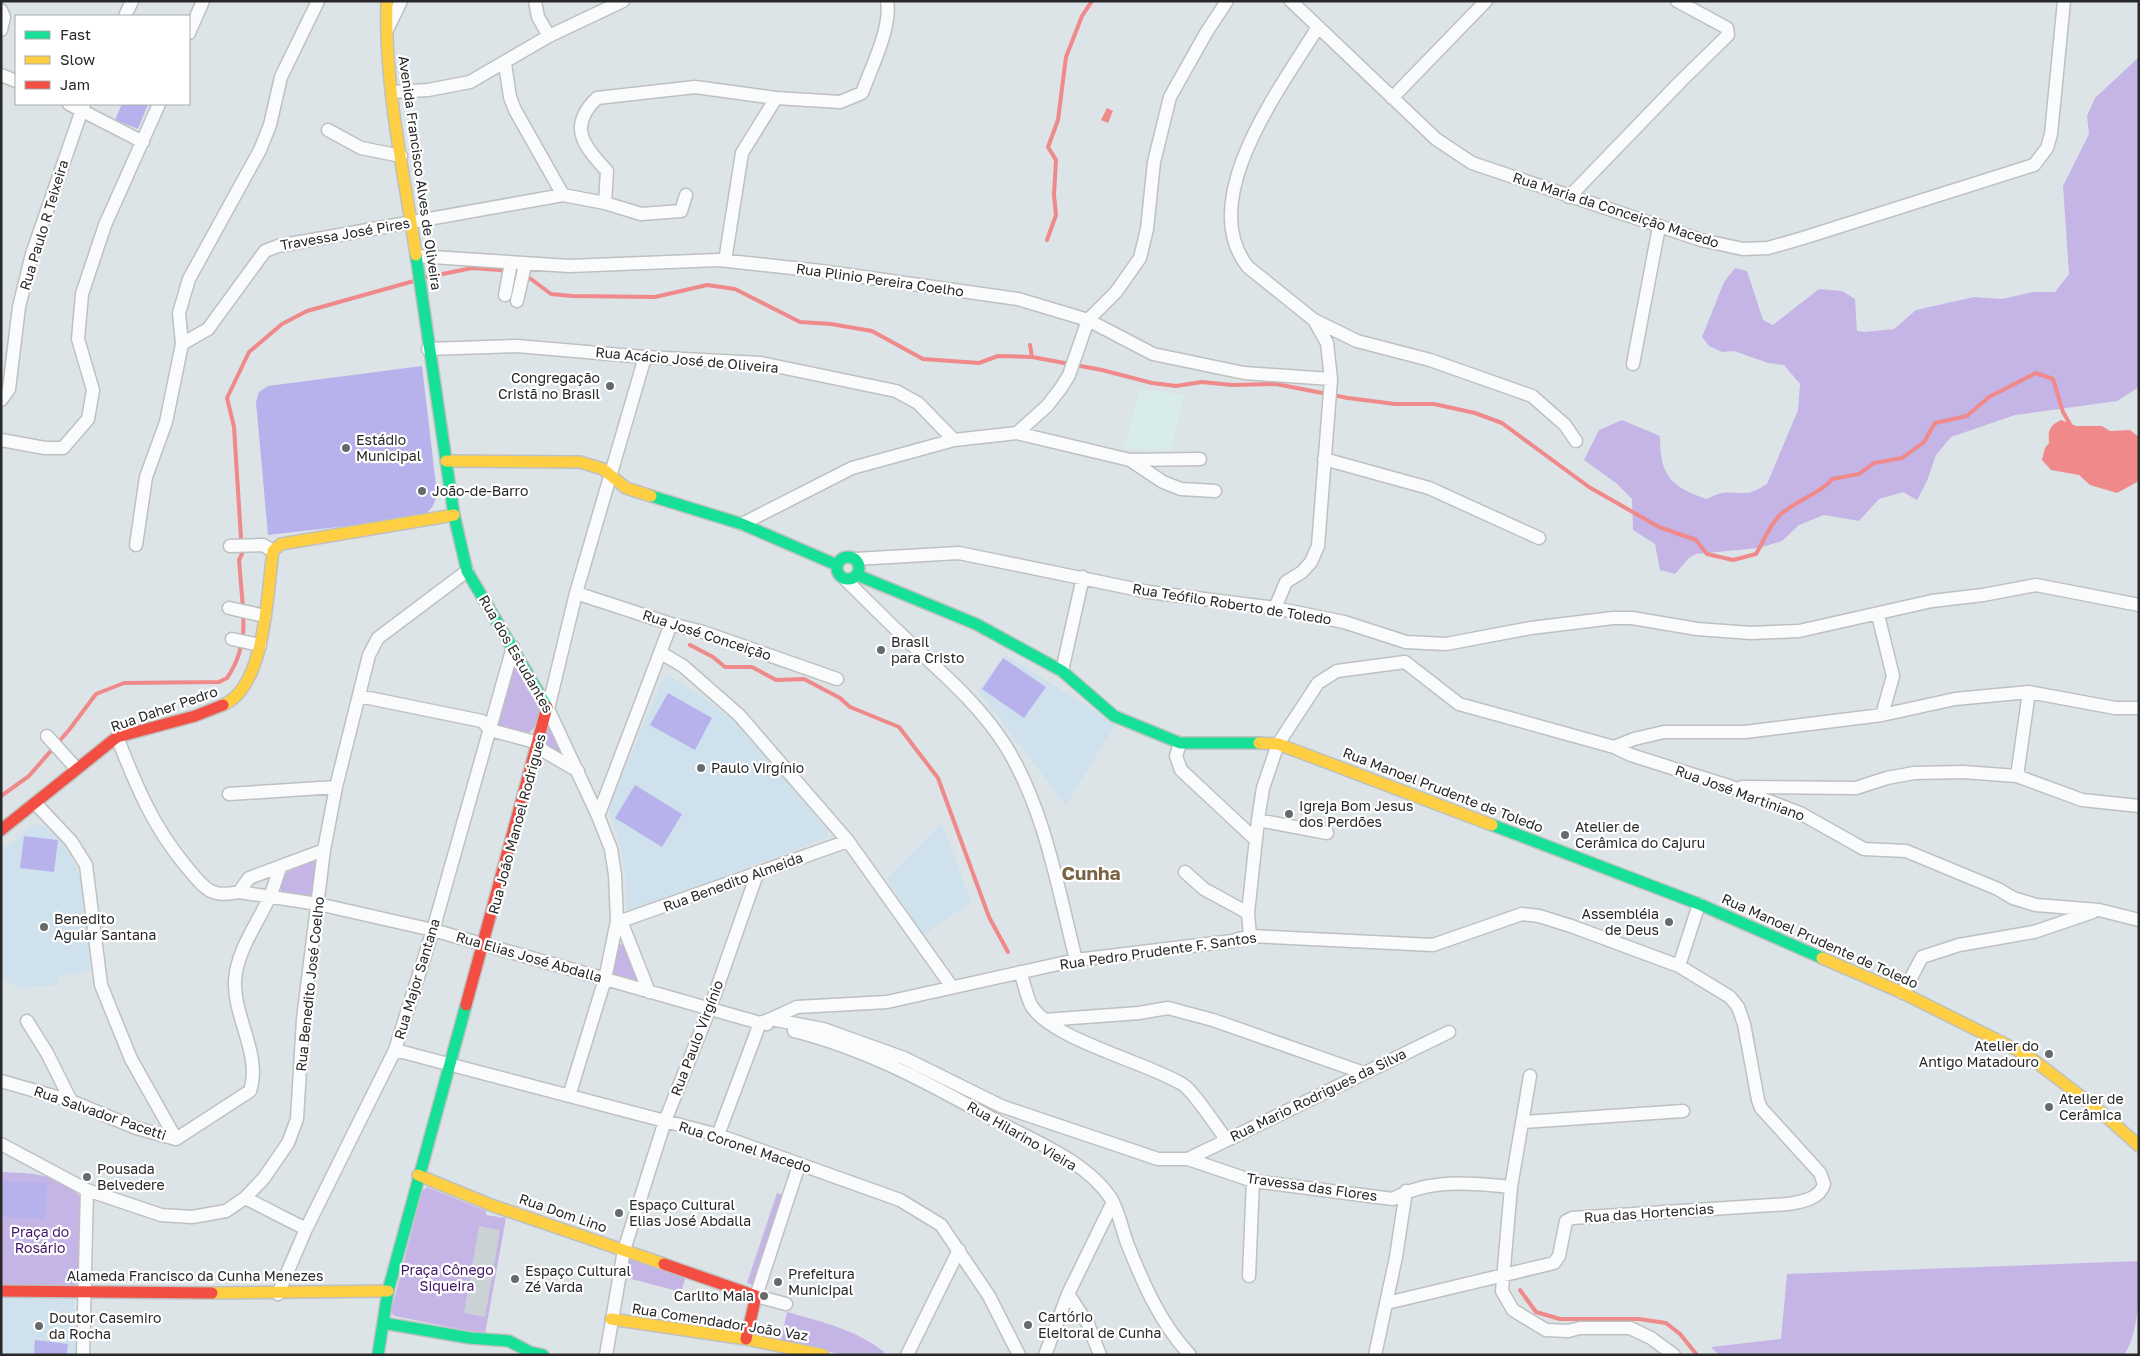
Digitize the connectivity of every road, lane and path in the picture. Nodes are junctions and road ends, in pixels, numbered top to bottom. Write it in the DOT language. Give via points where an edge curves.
graph roads {
  1 [pos="132,1"];
  2 [pos="203,1"];
  3 [pos="318,1"];
  4 [pos="387,1"];
  5 [pos="401,1"];
  6 [pos="535,1"];
  7 [pos="623,1"];
  8 [pos="886,1"];
  9 [pos="1227,1"];
  10 [pos="1291,1"];
  11 [pos="1486,1"];
  12 [pos="1677,1"];
  13 [pos="2064,1"];
  14 [pos="125,15"];
  15 [pos="1318,27"];
  16 [pos="386,30"];
  17 [pos="190,31"];
  18 [pos="549,36"];
  19 [pos="505,64"];
  20 [pos="1,75"];
  21 [pos="15,81"];
  22 [pos="392,92"];
  23 [pos="776,98"];
  24 [pos="1392,98"];
  25 [pos="159,105"];
  26 [pos="82,106"];
  27 [pos="328,130"];
  28 [pos="143,142"];
  29 [pos="402,156"];
  30 [pos="563,195"];
  31 [pos="686,195"];
  32 [pos="1569,197"];
  33 [pos="605,203"];
  34 [pos="412,222"];
  35 [pos="1659,227"];
  36 [pos="417,256"];
  37 [pos="725,261"];
  38 [pos="510,266"];
  39 [pos="524,268"];
  40 [pos="1088,320"];
  41 [pos="1314,320"];
  42 [pos="182,344"];
  43 [pos="428,349"];
  44 [pos="646,357"];
  45 [pos="1633,364"];
  46 [pos="1330,382"];
  47 [pos="1,400"];
  48 [pos="1017,433"];
  49 [pos="1,440"];
  50 [pos="954,440"];
  51 [pos="1576,441"];
  52 [pos="1200,459"];
  53 [pos="1324,459"];
  54 [pos="446,460"];
  55 [pos="1130,460"];
  56 [pos="612,478"];
  57 [pos="1215,491"];
  58 [pos="454,515"];
  59 [pos="742,524"];
  60 [pos="1540,538"];
  61 [pos="136,545"];
  62 [pos="230,546"];
  63 [pos="273,551"];
  64 [pos="855,559"];
  65 [pos="837,565"];
  66 [pos="467,572"];
  67 [pos="851,577"];
  68 [pos="1083,577"];
  69 [pos="576,593"];
  70 [pos="2139,605"];
  71 [pos="233,608"];
  72 [pos="1275,608"];
  73 [pos="260,615"];
  74 [pos="1878,615"];
  75 [pos="671,624"];
  76 [pos="235,639"];
  77 [pos="1406,642"];
  78 [pos="255,644"];
  79 [pos="513,647"];
  80 [pos="661,653"];
  81 [pos="1405,662"];
  82 [pos="1062,671"];
  83 [pos="837,679"];
  84 [pos="2029,692"];
  85 [pos="359,696"];
  86 [pos="2139,708"];
  87 [pos="548,709"];
  88 [pos="1882,715"];
  89 [pos="490,730"];
  90 [pos="117,737"];
  91 [pos="50,739"];
  92 [pos="539,742"];
  93 [pos="1180,743"];
  94 [pos="1278,744"];
  95 [pos="1614,747"];
  96 [pos="72,765"];
  97 [pos="578,771"];
  98 [pos="2017,776"];
  99 [pos="336,787"];
  100 [pos="1732,787"];
  101 [pos="229,794"];
  102 [pos="36,804"];
  103 [pos="2139,806"];
  104 [pos="598,816"];
  105 [pos="1258,820"];
  106 [pos="1,830"];
  107 [pos="1327,833"];
  108 [pos="1256,840"];
  109 [pos="848,841"];
  110 [pos="324,850"];
  111 [pos="280,867"];
  112 [pos="1185,872"];
  113 [pos="757,874"];
  114 [pos="239,892"];
  115 [pos="270,896"];
  116 [pos="318,904"];
  117 [pos="1699,904"];
  118 [pos="2099,910"];
  119 [pos="1248,913"];
  120 [pos="2139,920"];
  121 [pos="619,921"];
  122 [pos="433,930"];
  123 [pos="1250,936"];
  124 [pos="484,944"];
  125 [pos="1076,960"];
  126 [pos="1679,966"];
  127 [pos="1020,972"];
  128 [pos="605,979"];
  129 [pos="952,988"];
  130 [pos="649,992"];
  131 [pos="1903,993"];
  132 [pos="710,1008"];
  133 [pos="1045,1020"];
  134 [pos="27,1021"];
  135 [pos="765,1021"];
  136 [pos="1449,1032"];
  137 [pos="395,1050"];
  138 [pos="450,1064"];
  139 [pos="1364,1073"];
  140 [pos="1530,1076"];
  141 [pos="1,1081"];
  142 [pos="569,1096"];
  143 [pos="71,1101"];
  144 [pos="1001,1106"];
  145 [pos="1683,1111"];
  146 [pos="665,1121"];
  147 [pos="1523,1122"];
  148 [pos="718,1136"];
  149 [pos="176,1139"];
  150 [pos="1227,1140"];
  151 [pos="1,1144"];
  152 [pos="2139,1146"];
  153 [pos="1188,1159"];
  154 [pos="799,1165"];
  155 [pos="418,1175"];
  156 [pos="1253,1181"];
  157 [pos="1511,1187"];
  158 [pos="1823,1187"];
  159 [pos="87,1190"];
  160 [pos="1406,1191"];
  161 [pos="245,1198"];
  162 [pos="1113,1202"];
  163 [pos="306,1228"];
  164 [pos="624,1250"];
  165 [pos="959,1250"];
  166 [pos="1249,1276"];
  167 [pos="1503,1277"];
  168 [pos="85,1290"];
  169 [pos="1,1291"];
  170 [pos="388,1291"];
  171 [pos="278,1294"];
  172 [pos="1068,1294"];
  173 [pos="756,1296"];
  174 [pos="1387,1303"];
  175 [pos="786,1304"];
  176 [pos="611,1319"];
  177 [pos="383,1323"];
  178 [pos="746,1339"];
  179 [pos="608,1352"];
  180 [pos="83,1355"];
  181 [pos="378,1355"];
  182 [pos="543,1355"];
  183 [pos="823,1355"];
  184 [pos="907,1355"];
  185 [pos="1019,1355"];
  186 [pos="1045,1355"];
  187 [pos="1100,1355"];
  188 [pos="1190,1355"];
  189 [pos="1375,1355"];
  190 [pos="1674,1355"];
  1 -- 14 [label="street"];
  2 -- 17 [label="street"];
  3 -- 42 [label="street" via="282,77 260,150 189,279 179,313"];
  4 -- 16 [label="street, Avenida Francisco Alves de Oliveira"];
  5 -- 16 [label="street"];
  6 -- 18 [label="street" via="538,17"];
  7 -- 18 [label="street"];
  8 -- 23 [label="street" via="889,12 886,24 862,93 840,102"];
  9 -- 40 [label="street" via="1170,97 1154,162 1142,253 1116,292"];
  10 -- 15 [label="street, Rua Maria da Conceição Macedo"];
  11 -- 24 [label="street"];
  12 -- 32 [label="street" via="1727,28 1728,35"];
  13 -- 35 [label="street, Rua Maria da Conceição Macedo" via="2051,134 2047,148 2034,165 1768,248 1743,250"];
  15 -- 24 [label="street, Rua Maria da Conceição Macedo"];
  15 -- 41 [label="street" via="1244,154 1229,220 1234,245 1248,267"];
  16 -- 22 [label="street, Avenida Francisco Alves de Oliveira"];
  18 -- 19 [label="street"];
  19 -- 22 [label="street" via="470,82 428,90"];
  19 -- 30 [label="street" via="515,110"];
  20 -- 21 [label="street"];
  22 -- 29 [label="street, Avenida Francisco Alves de Oliveira"];
  23 -- 33 [label="street" via="695,87 597,98 580,119 587,149 607,171"];
  23 -- 37 [label="street" via="742,153"];
  24 -- 32 [label="street, Rua Maria da Conceição Macedo" via="1436,139 1472,163"];
  25 -- 28 [label="street"];
  26 -- 28 [label="street"];
  26 -- 47 [label="street, Rua Paulo R Teixeira" via="32,254 19,307 9,389"];
  27 -- 29 [label="street" via="361,148"];
  28 -- 49 [label="street" via="105,226 82,294 78,339 93,390 88,419 63,448"];
  29 -- 34 [label="street, Avenida Francisco Alves de Oliveira"];
  30 -- 33 [label="street, Travessa José Pires"];
  30 -- 34 [label="street, Travessa José Pires"];
  31 -- 33 [label="street, Travessa José Pires" via="681,211 641,214"];
  32 -- 35 [label="street, Rua Maria da Conceição Macedo"];
  34 -- 36 [label="street, Avenida Francisco Alves de Oliveira"];
  34 -- 42 [label="street, Travessa José Pires" via="265,251 208,329"];
  35 -- 45 [label="street"];
  36 -- 38 [label="street, Rua Plinio Pereira Coelho"];
  36 -- 43 [label="street, Avenida Francisco Alves de Oliveira"];
  37 -- 39 [label="street, Rua Plinio Pereira Coelho"];
  37 -- 40 [label="street, Rua Plinio Pereira Coelho" via="1018,298"];
  38 -- 39 [label="street, Rua Plinio Pereira Coelho"];
  38 -- 39 [label="street" via="510,294 520,287"];
  40 -- 46 [label="street, Rua Plinio Pereira Coelho" via="1153,354 1180,361 1244,373"];
  40 -- 48 [label="street" via="1069,375 1047,406"];
  41 -- 46 [label="street" via="1327,343"];
  41 -- 51 [label="street" via="1357,341 1430,360 1532,396 1565,425"];
  42 -- 61 [label="street" via="166,422 146,477"];
  43 -- 44 [label="street, Rua Acácio José de Oliveira" via="517,346"];
  43 -- 54 [label="street, Rua dos Estudantes"];
  44 -- 50 [label="street, Rua Acácio José de Oliveira" via="761,363 896,391 918,403"];
  44 -- 56 [label="street, Rua João Manoel Rodrigues"];
  46 -- 53 [label="street"];
  48 -- 50 [label="street"];
  48 -- 55 [label="street"];
  50 -- 59 [label="street" via="852,468"];
  52 -- 55 [label="street"];
  53 -- 60 [label="street" via="1430,488"];
  53 -- 72 [label="street" via="1318,546 1311,562 1286,582"];
  54 -- 56 [label="street" via="580,462 603,469"];
  54 -- 58 [label="street, Rua dos Estudantes"];
  55 -- 57 [label="street" via="1171,486"];
  56 -- 59 [label="street" via="626,488"];
  56 -- 69 [label="street, Rua João Manoel Rodrigues"];
  58 -- 63 [label="street" via="281,544"];
  58 -- 66 [label="street, Rua dos Estudantes"];
  59 -- 65 [label="street"];
  62 -- 63 [label="street" via="263,545"];
  63 -- 73 [label="street, Rua Daher Pedro"];
  64 -- 65 [label="street" via="845,558"];
  64 -- 67 [label="street" via="860,569"];
  64 -- 68 [label="street, Rua Teófilo Roberto de Toledo" via="959,553"];
  65 -- 67 [label="street" via="838,572"];
  66 -- 79 [label="street, Rua dos Estudantes"];
  66 -- 85 [label="street, Rua Benedito José Coelho" via="378,638 369,655"];
  67 -- 82 [label="street, Rua Manoel Prudente de Toledo" via="976,624"];
  67 -- 125 [label="street" via="948,677 1006,746 1032,802"];
  68 -- 72 [label="street, Rua Teófilo Roberto de Toledo" via="1149,592"];
  68 -- 82 [label="street"];
  69 -- 75 [label="street, Rua José Conceição"];
  69 -- 87 [label="street, Rua João Manoel Rodrigues"];
  70 -- 74 [label="street, Rua Teófilo Roberto de Toledo" via="2036,585 1932,601"];
  71 -- 73 [label="street"];
  72 -- 77 [label="street, Rua Teófilo Roberto de Toledo" via="1344,622"];
  73 -- 78 [label="street, Rua Daher Pedro"];
  74 -- 77 [label="street, Rua Teófilo Roberto de Toledo" via="1799,631 1751,633 1613,618 1531,628 1446,644"];
  74 -- 88 [label="street" via="1893,676"];
  75 -- 80 [label="street"];
  75 -- 83 [label="street, Rua José Conceição"];
  76 -- 78 [label="street"];
  77 -- 81 [label="street"];
  78 -- 90 [label="street, Rua Daher Pedro" via="250,676 232,701 195,716"];
  79 -- 87 [label="street, Rua dos Estudantes"];
  79 -- 89 [label="street, Rua Major Santana"];
  80 -- 104 [label="street"];
  80 -- 109 [label="street" via="683,666 739,714"];
  81 -- 94 [label="street" via="1337,671 1318,683"];
  81 -- 95 [label="street, Rua José Martiniano" via="1459,704"];
  82 -- 93 [label="street, Rua Manoel Prudente de Toledo" via="1114,716"];
  84 -- 86 [label="street" via="2115,708"];
  84 -- 88 [label="street" via="1956,699"];
  84 -- 98 [label="street"];
  85 -- 89 [label="street" via="482,721"];
  85 -- 99 [label="street, Rua Benedito José Coelho"];
  87 -- 92 [label="street, Rua João Manoel Rodrigues"];
  87 -- 97 [label="street, Rua dos Estudantes"];
  88 -- 95 [label="street" via="1745,732 1664,732"];
  89 -- 92 [label="street"];
  89 -- 122 [label="street, Rua Major Santana"];
  90 -- 96 [label="street, Rua Daher Pedro"];
  90 -- 114 [label="street" via="139,792 158,830 174,852 209,890 227,894"];
  91 -- 96 [label="street"];
  92 -- 97 [label="street" via="542,750"];
  92 -- 124 [label="street, Rua João Manoel Rodrigues"];
  93 -- 94 [label="street, Rua Manoel Prudente de Toledo" via="1236,741"];
  93 -- 108 [label="street" via="1176,756 1181,770"];
  94 -- 105 [label="street" via="1263,788"];
  94 -- 117 [label="street, Rua Manoel Prudente de Toledo"];
  95 -- 100 [label="street, Rua José Martiniano"];
  96 -- 102 [label="street, Rua Daher Pedro"];
  97 -- 104 [label="street, Rua dos Estudantes"];
  98 -- 100 [label="street" via="1914,773 1856,788"];
  98 -- 103 [label="street" via="2082,800"];
  99 -- 101 [label="street"];
  99 -- 110 [label="street, Rua Benedito José Coelho"];
  100 -- 118 [label="street, Rua José Martiniano" via="1800,813 1864,849 1906,851 2036,905"];
  102 -- 106 [label="street, Rua Daher Pedro"];
  102 -- 149 [label="street" via="71,841 86,865 101,985 131,1059"];
  104 -- 121 [label="street, Rua dos Estudantes" via="612,858"];
  105 -- 107 [label="street"];
  105 -- 108 [label="street"];
  108 -- 119 [label="street"];
  109 -- 113 [label="street, Rua Benedito Almeida"];
  109 -- 129 [label="street"];
  110 -- 111 [label="street"];
  110 -- 116 [label="street, Rua Benedito José Coelho"];
  111 -- 114 [label="street" via="249,878"];
  111 -- 115 [label="street, Rua Salvador Pacetti"];
  112 -- 119 [label="street" via="1204,889"];
  113 -- 121 [label="street, Rua Benedito Almeida"];
  113 -- 132 [label="street, Rua Paulo Virgínio"];
  114 -- 115 [label="street"];
  115 -- 116 [label="street"];
  115 -- 149 [label="street, Rua Salvador Pacetti" via="241,956 235,980 254,1078 250,1092"];
  116 -- 122 [label="street, Rua Elias José Abdalla"];
  116 -- 161 [label="street, Rua Benedito José Coelho" via="303,1018 297,1119 288,1144"];
  117 -- 126 [label="street"];
  117 -- 131 [label="street, Rua Manoel Prudente de Toledo"];
  118 -- 120 [label="street, Rua José Martiniano"];
  118 -- 131 [label="street" via="2034,932 1959,945 1922,958"];
  119 -- 123 [label="street"];
  121 -- 128 [label="street, Rua dos Estudantes"];
  121 -- 130 [label="street"];
  122 -- 124 [label="street, Rua Elias José Abdalla"];
  122 -- 137 [label="street, Rua Major Santana"];
  123 -- 125 [label="street, Rua Pedro Prudente F. Santos"];
  123 -- 126 [label="street, Rua Pedro Prudente F. Santos" via="1433,944 1522,914 1571,926"];
  124 -- 128 [label="street, Rua Elias José Abdalla"];
  124 -- 138 [label="street, Rua João Manoel Rodrigues"];
  125 -- 127 [label="street, Rua Pedro Prudente F. Santos"];
  126 -- 158 [label="street, Rua Pedro Prudente F. Santos" via="1723,992 1738,1007 1744,1024 1752,1080 1761,1108 1820,1173"];
  127 -- 129 [label="street, Rua Pedro Prudente F. Santos"];
  127 -- 133 [label="street" via="1032,1005"];
  128 -- 130 [label="street, Rua Elias José Abdalla"];
  128 -- 142 [label="street, Rua dos Estudantes"];
  129 -- 135 [label="street, Rua Pedro Prudente F. Santos" via="887,1002 797,1007"];
  130 -- 132 [label="street, Rua Elias José Abdalla"];
  131 -- 152 [label="street, Rua Manoel Prudente de Toledo" via="2027,1054"];
  132 -- 135 [label="street, Rua Hilarino Vieira"];
  132 -- 146 [label="street, Rua Paulo Virgínio"];
  133 -- 139 [label="street" via="1168,1008 1213,1020"];
  133 -- 150 [label="street" via="1092,1046 1184,1084"];
  134 -- 143 [label="street"];
  135 -- 144 [label="street, Rua Hilarino Vieira" via="824,1028 904,1058"];
  135 -- 148 [label="street"];
  135 -- 162 [label="street, Rua Hilarino Vieira" via="822,1038 902,1069 1078,1167 1101,1186"];
  136 -- 139 [label="street, Rua Mario Rodrigues da Silva"];
  137 -- 138 [label="street, Rua Coronel Macedo"];
  137 -- 163 [label="street, Rua Major Santana"];
  138 -- 142 [label="street, Rua Coronel Macedo"];
  138 -- 155 [label="street, Rua João Manoel Rodrigues"];
  139 -- 150 [label="street, Rua Mario Rodrigues da Silva"];
  140 -- 147 [label="street"];
  141 -- 143 [label="street, Rua Salvador Pacetti"];
  142 -- 146 [label="street, Rua Coronel Macedo"];
  143 -- 149 [label="street, Rua Salvador Pacetti" via="136,1128"];
  144 -- 153 [label="street, Travessa das Flores" via="1158,1159"];
  145 -- 147 [label="street"];
  146 -- 148 [label="street, Rua Coronel Macedo"];
  146 -- 164 [label="street, Rua Paulo Virgínio"];
  147 -- 157 [label="street"];
  148 -- 154 [label="street, Rua Coronel Macedo"];
  150 -- 153 [label="street, Rua Mario Rodrigues da Silva"];
  151 -- 159 [label="street, Rua Benedito José Coelho"];
  153 -- 156 [label="street, Travessa das Flores"];
  154 -- 165 [label="street, Rua Coronel Macedo" via="900,1200 941,1225"];
  154 -- 173 [label="street"];
  155 -- 164 [label="street, Rua Dom Lino"];
  155 -- 170 [label="street, Rua João Manoel Rodrigues"];
  156 -- 160 [label="street, Travessa das Flores" via="1393,1198"];
  156 -- 166 [label="street"];
  157 -- 160 [label="street, Travessa das Flores" via="1458,1182"];
  157 -- 167 [label="street"];
  158 -- 167 [label="street, Rua das Hortencias" via="1811,1198 1788,1204 1572,1218 1566,1221 1559,1256 1554,1263"];
  159 -- 161 [label="street, Rua Benedito José Coelho" via="161,1215 192,1217 226,1212"];
  159 -- 168 [label="street"];
  160 -- 174 [label="street"];
  161 -- 163 [label="street"];
  162 -- 172 [label="street"];
  162 -- 188 [label="street, Rua Hilarino Vieira" via="1155,1307"];
  163 -- 171 [label="street, Rua Major Santana"];
  164 -- 173 [label="street, Rua Dom Lino"];
  164 -- 176 [label="street, Rua Paulo Virgínio"];
  165 -- 184 [label="street"];
  165 -- 185 [label="street, Rua Coronel Macedo" via="989,1296"];
  167 -- 174 [label="street, Rua das Hortencias"];
  167 -- 190 [label="street" via="1502,1291 1512,1310 1546,1330 1630,1328"];
  168 -- 169 [label="street, Alameda Francisco da Cunha Menezes"];
  168 -- 171 [label="street, Alameda Francisco da Cunha Menezes"];
  168 -- 180 [label="street"];
  170 -- 171 [label="street, Alameda Francisco da Cunha Menezes"];
  170 -- 177 [label="street, Rua João Manoel Rodrigues"];
  172 -- 186 [label="street"];
  172 -- 187 [label="street" via="1088,1324"];
  173 -- 175 [label="street"];
  173 -- 178 [label="street"];
  174 -- 189 [label="street"];
  176 -- 178 [label="street, Rua Comendador João Vaz"];
  176 -- 179 [label="street, Rua Paulo Virgínio"];
  177 -- 181 [label="street, Rua João Manoel Rodrigues"];
  177 -- 182 [label="street" via="470,1338 510,1341"];
  178 -- 183 [label="street, Rua Comendador João Vaz"];
}
